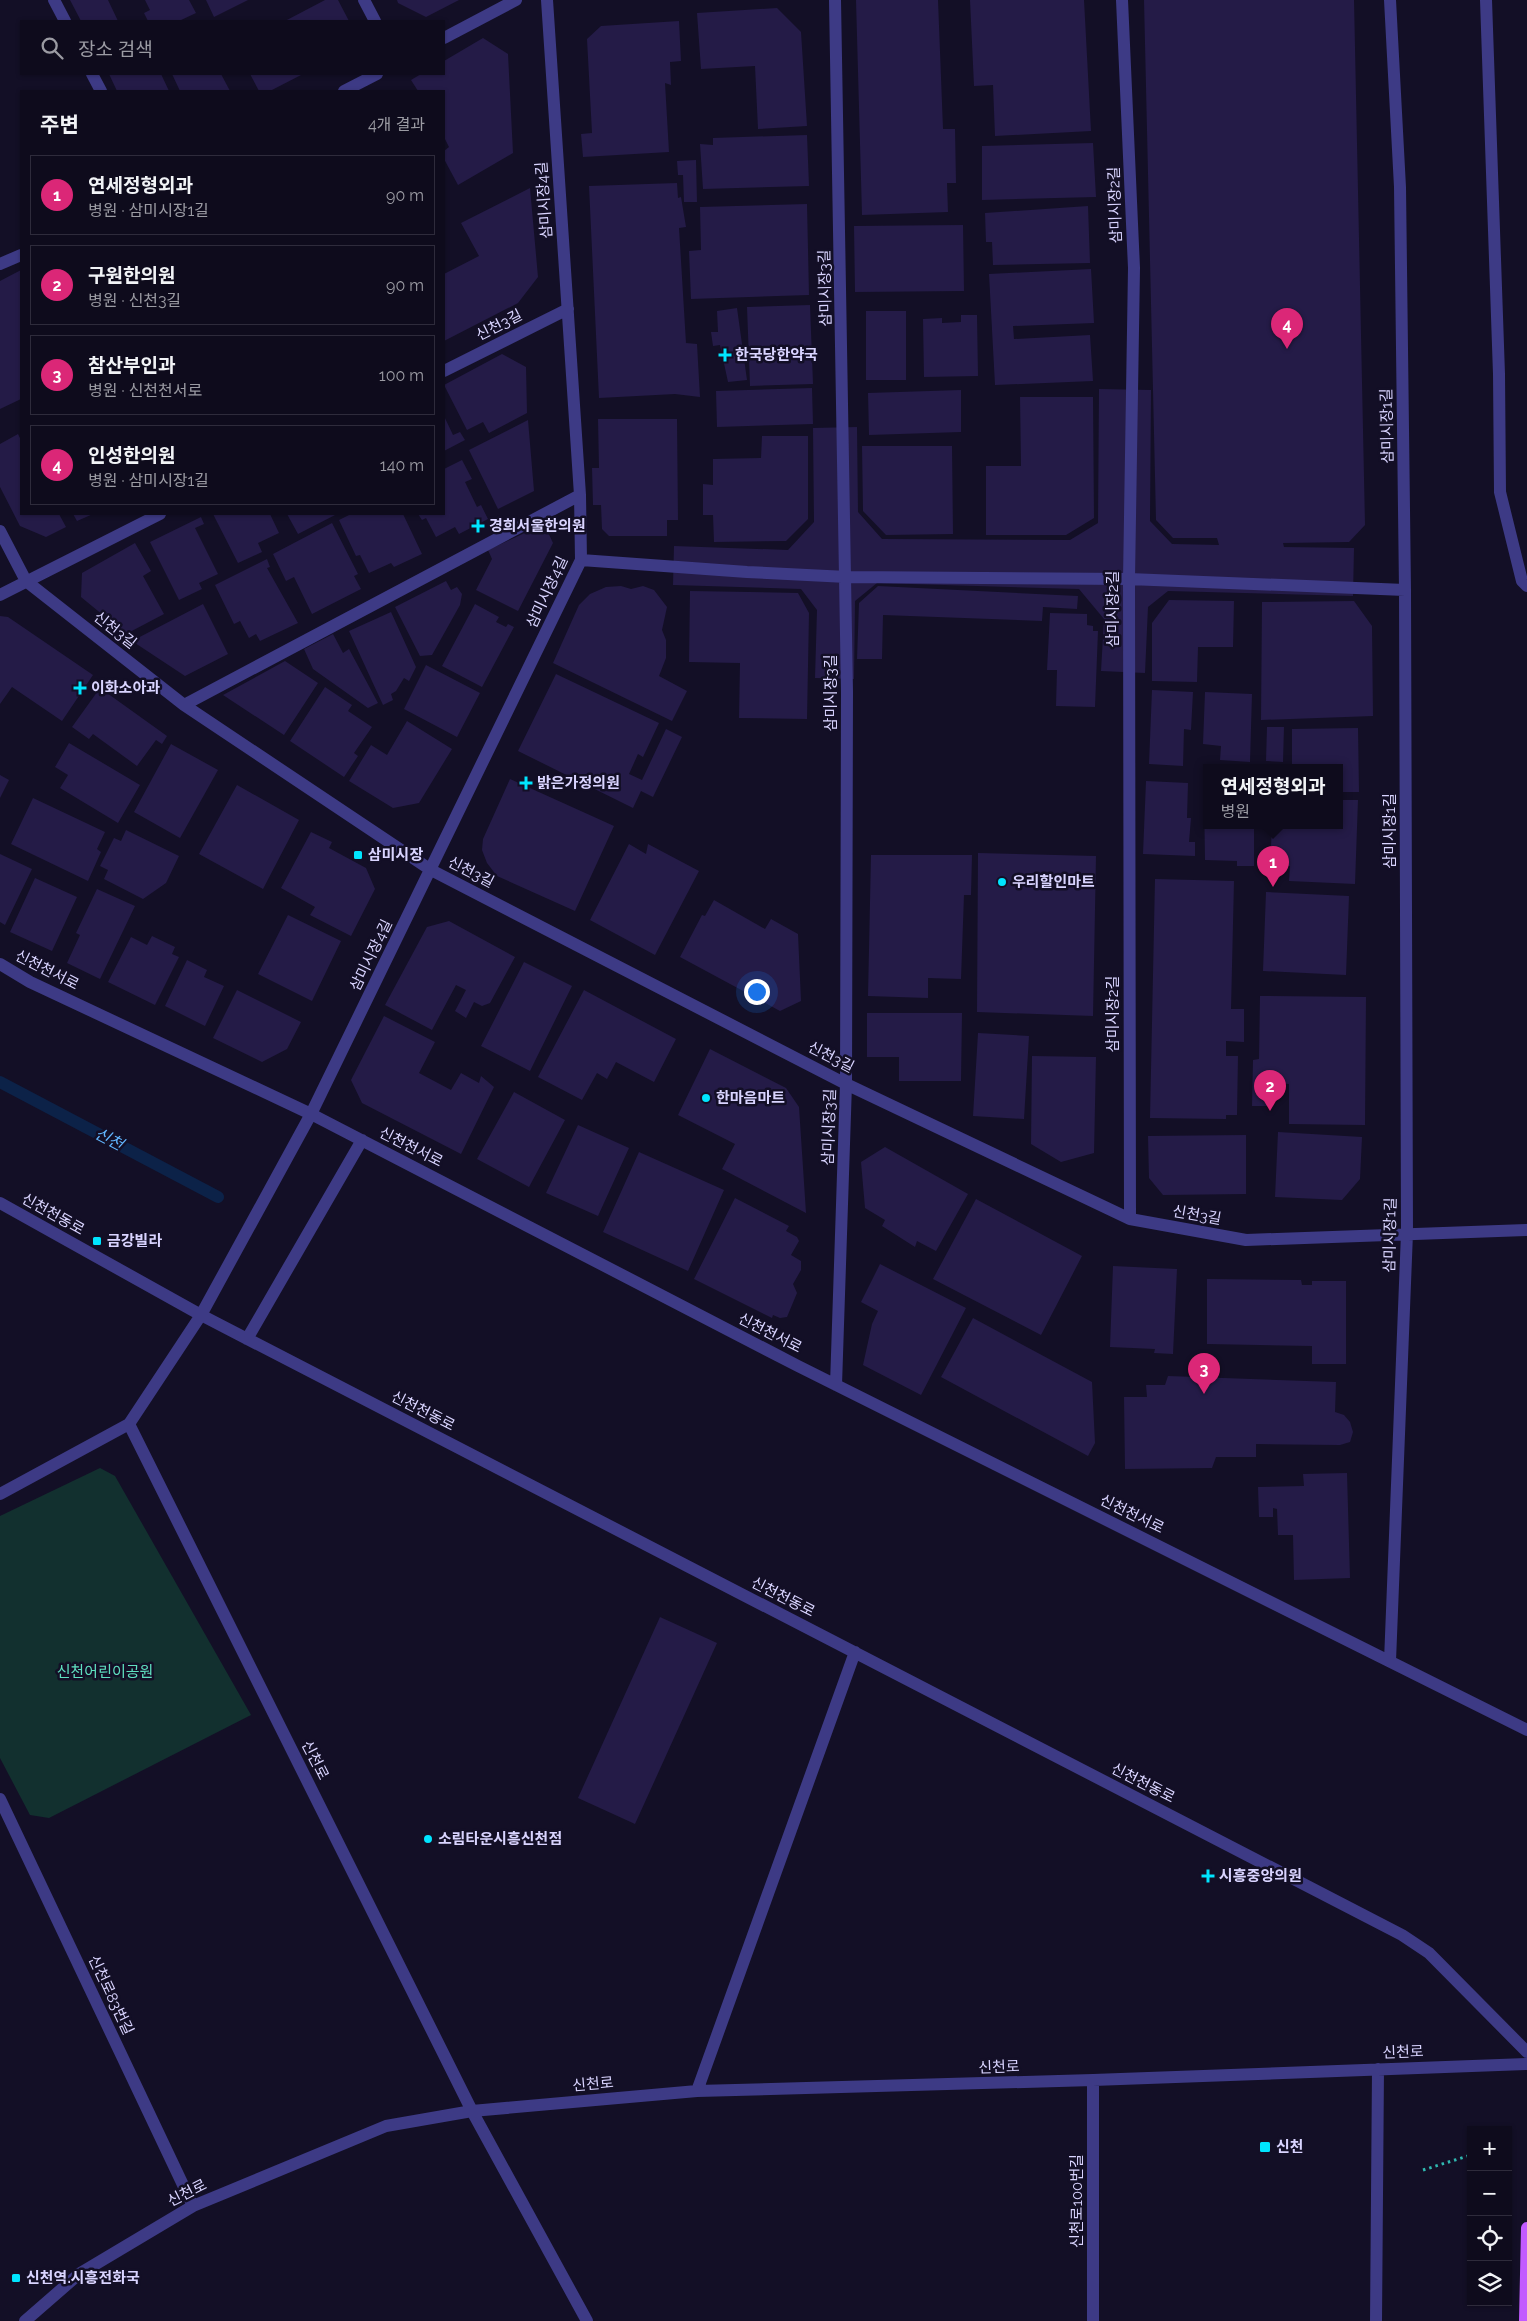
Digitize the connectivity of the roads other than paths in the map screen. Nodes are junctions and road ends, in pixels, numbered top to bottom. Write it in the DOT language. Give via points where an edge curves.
graph roads {
  1 [pos="54,0"];
  2 [pos="364,0"];
  3 [pos="516,0"];
  4 [pos="547,0"];
  5 [pos="835,0"];
  6 [pos="1122,0"];
  7 [pos="1390,0"];
  8 [pos="1486,0"];
  9 [pos="64,20"];
  10 [pos="374,20"];
  11 [pos="445,37"];
  12 [pos="93,75"];
  13 [pos="375,75"];
  14 [pos="100,90"];
  15 [pos="346,90"];
  16 [pos="20,254"];
  17 [pos="0,264"];
  18 [pos="568,309"];
  19 [pos="445,370"];
  20 [pos="580,495"];
  21 [pos="158,515"];
  22 [pos="0,531"];
  23 [pos="581,560"];
  24 [pos="847,576"];
  25 [pos="1129,579"];
  26 [pos="26,581"];
  27 [pos="1527,586"];
  28 [pos="1406,590"];
  29 [pos="0,595"];
  30 [pos="184,705"];
  31 [pos="431,870"];
  32 [pos="0,964"];
  33 [pos="846,1084"];
  34 [pos="311,1114"];
  35 [pos="362,1140"];
  36 [pos="0,1203"];
  37 [pos="1130,1219"];
  38 [pos="1527,1230"];
  39 [pos="1407,1233"];
  40 [pos="200,1315"];
  41 [pos="247,1339"];
  42 [pos="836,1385"];
  43 [pos="129,1424"];
  44 [pos="0,1494"];
  45 [pos="856,1652"];
  46 [pos="1390,1661"];
  47 [pos="1527,1730"];
  48 [pos="0,1799"];
  49 [pos="1527,2052"];
  50 [pos="1527,2064"];
  51 [pos="1378,2069"];
  52 [pos="1093,2080"];
  53 [pos="697,2091"];
  54 [pos="472,2111"];
  55 [pos="193,2206"];
  56 [pos="1527,2228"];
  57 [pos="25,2321"];
  58 [pos="587,2321"];
  59 [pos="1093,2321"];
  60 [pos="1376,2321"];
  61 [pos="1525,2321"];
  1 -- 9 [label="street"];
  2 -- 10 [label="street"];
  3 -- 11 [label="street"];
  4 -- 18 [label="street, 삼미시장4길"];
  5 -- 24 [label="street, 삼미시장3길"];
  6 -- 25 [label="street, 삼미시장2길" via="1134,268"];
  7 -- 28 [label="street, 삼미시장1길" via="1400,187"];
  8 -- 27 [label="street" via="1500,492 1522,581"];
  12 -- 14 [label="street"];
  13 -- 15 [label="street"];
  16 -- 17 [label="street"];
  18 -- 19 [label="street, 신천3길"];
  18 -- 20 [label="street, 삼미시장4길"];
  20 -- 23 [label="street, 삼미시장4길"];
  20 -- 30 [label="street"];
  21 -- 26 [label="street"];
  22 -- 26 [label="street, 신천3길"];
  23 -- 24 [label="street"];
  23 -- 31 [label="street, 삼미시장4길"];
  24 -- 25 [label="street"];
  24 -- 33 [label="street, 삼미시장3길"];
  25 -- 28 [label="street"];
  25 -- 37 [label="street, 삼미시장2길"];
  26 -- 29 [label="street"];
  26 -- 30 [label="street, 신천3길"];
  28 -- 39 [label="street, 삼미시장1길"];
  30 -- 31 [label="street, 신천3길"];
  31 -- 33 [label="street, 신천3길"];
  31 -- 34 [label="street, 삼미시장4길"];
  32 -- 34 [label="street, 신천천서로" via="30,982"];
  33 -- 37 [label="street, 신천3길"];
  33 -- 42 [label="street, 삼미시장3길"];
  34 -- 35 [label="street, 신천천서로"];
  34 -- 40 [label="street, 삼미시장4길"];
  35 -- 41 [label="street"];
  35 -- 42 [label="street, 신천천서로"];
  36 -- 40 [label="street, 신천천동로"];
  37 -- 39 [label="street, 신천3길" via="1246,1240"];
  38 -- 39 [label="street, 신천3길"];
  39 -- 46 [label="street, 삼미시장1길"];
  40 -- 41 [label="street, 신천천동로"];
  40 -- 43 [label="street, 삼미시장4길"];
  41 -- 45 [label="street, 신천천동로"];
  42 -- 46 [label="street, 신천천서로"];
  43 -- 44 [label="street"];
  43 -- 54 [label="street, 신천로"];
  45 -- 49 [label="street, 신천천동로" via="1402,1935 1429,1953"];
  45 -- 53 [label="street"];
  46 -- 47 [label="street, 신천천서로"];
  48 -- 55 [label="street, 신천로83번길"];
  50 -- 51 [label="street, 신천로"];
  51 -- 52 [label="street, 신천로"];
  51 -- 60 [label="street"];
  52 -- 53 [label="street, 신천로"];
  52 -- 59 [label="street, 신천로100번길"];
  53 -- 54 [label="street, 신천로"];
  54 -- 55 [label="street, 신천로" via="386,2126"];
  54 -- 58 [label="street"];
  55 -- 57 [label="street, 신천로" via="80,2274"];
  56 -- 61 [label="main road"];
}
